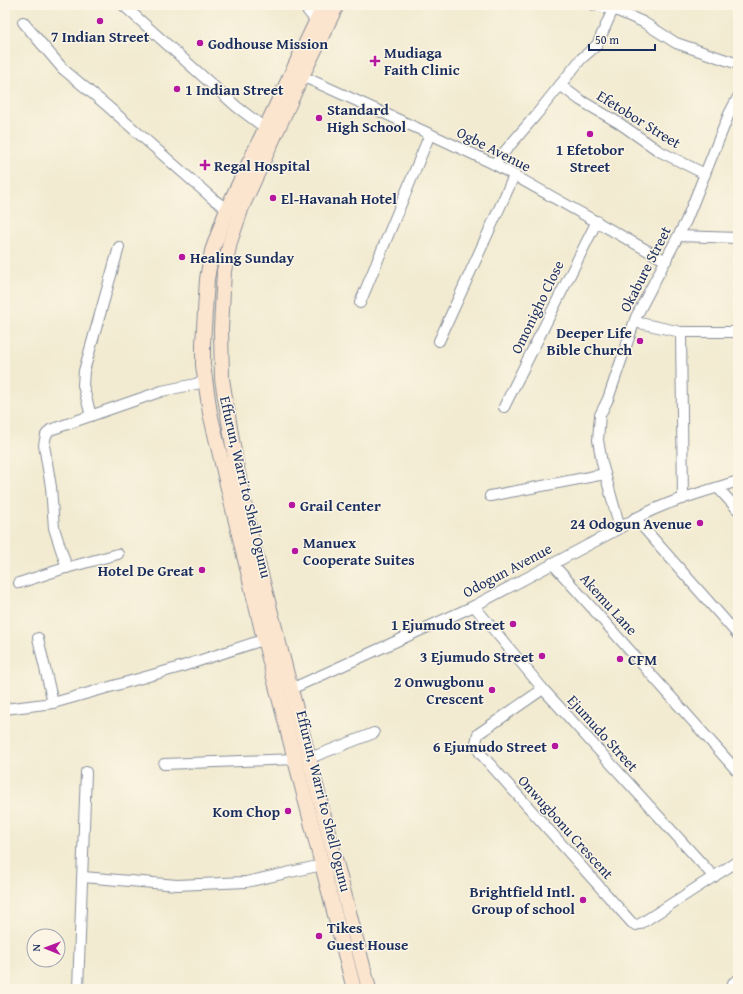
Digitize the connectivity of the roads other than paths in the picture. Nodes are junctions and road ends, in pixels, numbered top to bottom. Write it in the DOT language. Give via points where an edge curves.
graph roads {
  1 [pos="123,5"];
  2 [pos="303,5"];
  3 [pos="324,5"];
  4 [pos="337,5"];
  5 [pos="594,5"];
  6 [pos="614,7"];
  7 [pos="316,21"];
  8 [pos="22,22"];
  9 [pos="738,64"];
  10 [pos="302,76"];
  11 [pos="560,85"];
  12 [pos="738,96"];
  13 [pos="265,128"];
  14 [pos="430,134"];
  15 [pos="494,164"];
  16 [pos="704,174"];
  17 [pos="514,176"];
  18 [pos="227,209"];
  19 [pos="597,221"];
  20 [pos="679,236"];
  21 [pos="738,238"];
  22 [pos="119,247"];
  23 [pos="666,261"];
  24 [pos="360,303"];
  25 [pos="635,322"];
  26 [pos="681,332"];
  27 [pos="738,332"];
  28 [pos="439,341"];
  29 [pos="205,382"];
  30 [pos="504,407"];
  31 [pos="91,416"];
  32 [pos="605,474"];
  33 [pos="738,481"];
  34 [pos="718,488"];
  35 [pos="490,496"];
  36 [pos="683,499"];
  37 [pos="738,510"];
  38 [pos="634,518"];
  39 [pos="620,528"];
  40 [pos="118,554"];
  41 [pos="552,563"];
  42 [pos="67,568"];
  43 [pos="19,583"];
  44 [pos="474,606"];
  45 [pos="738,635"];
  46 [pos="270,637"];
  47 [pos="38,638"];
  48 [pos="543,689"];
  49 [pos="291,690"];
  50 [pos="53,703"];
  51 [pos="5,709"];
  52 [pos="374,733"];
  53 [pos="303,758"];
  54 [pos="164,764"];
  55 [pos="86,772"];
  56 [pos="738,772"];
  57 [pos="738,861"];
  58 [pos="322,865"];
  59 [pos="83,877"];
  60 [pos="714,877"];
  61 [pos="78,989"];
  62 [pos="354,989"];
  63 [pos="369,989"];
  1 -- 13 [label="street"];
  2 -- 7 [label="street"];
  3 -- 7 [label="main road, Effurun, Warri to Shell Ogunu"];
  4 -- 10 [label="main road, Effurun, Warri to Shell Ogunu"];
  5 -- 6 [label="street"];
  6 -- 9 [label="street" via="676,43"];
  6 -- 11 [label="street" via="597,45 581,59"];
  7 -- 13 [label="main road, Effurun, Warri to Shell Ogunu"];
  8 -- 18 [label="street" via="63,69"];
  10 -- 14 [label="street, Ogbe Avenue"];
  10 -- 46 [label="main road, Effurun, Warri to Shell Ogunu" via="242,207 230,242 224,271 222,378"];
  11 -- 15 [label="street"];
  11 -- 16 [label="street, Efetobor Street" via="659,151"];
  12 -- 16 [label="street, Okabure Street"];
  13 -- 18 [label="main road, Effurun, Warri to Shell Ogunu"];
  14 -- 15 [label="street, Ogbe Avenue"];
  14 -- 24 [label="street"];
  15 -- 17 [label="street, Ogbe Avenue"];
  16 -- 20 [label="street, Okabure Street"];
  17 -- 19 [label="street, Ogbe Avenue"];
  17 -- 28 [label="street"];
  18 -- 29 [label="main road, Effurun, Warri to Shell Ogunu" via="212,250 207,279 203,344"];
  19 -- 23 [label="street, Ogbe Avenue"];
  19 -- 30 [label="street, Omonigho Close"];
  20 -- 21 [label="street"];
  20 -- 23 [label="street, Okabure Street"];
  22 -- 31 [label="street" via="84,371 83,385"];
  23 -- 25 [label="street, Okabure Street"];
  25 -- 26 [label="street"];
  25 -- 32 [label="street, Okabure Street" via="600,415 598,440"];
  26 -- 27 [label="street"];
  26 -- 36 [label="street"];
  29 -- 31 [label="street" via="162,392"];
  29 -- 46 [label="main road, Effurun, Warri to Shell Ogunu" via="221,459"];
  31 -- 42 [label="street" via="50,430 44,445 54,528"];
  32 -- 35 [label="street"];
  32 -- 39 [label="street, Okabure Street"];
  33 -- 34 [label="street, Odogun Avenue"];
  34 -- 36 [label="street, Odogun Avenue"];
  34 -- 37 [label="street"];
  36 -- 38 [label="street, Odogun Avenue"];
  38 -- 39 [label="street, Odogun Avenue"];
  38 -- 45 [label="street"];
  39 -- 41 [label="street, Odogun Avenue"];
  40 -- 42 [label="street"];
  41 -- 44 [label="street, Odogun Avenue"];
  41 -- 56 [label="street, Akemu Lane"];
  42 -- 43 [label="street"];
  44 -- 48 [label="street, Ejumudo Street"];
  44 -- 49 [label="street, Odogun Avenue"];
  46 -- 49 [label="main road, Effurun, Warri to Shell Ogunu"];
  46 -- 50 [label="street" via="177,668"];
  46 -- 53 [label="main road, Effurun, Warri to Shell Ogunu"];
  47 -- 50 [label="street"];
  48 -- 60 [label="street, Ejumudo Street"];
  48 -- 60 [label="street, Onwugbonu Crescent" via="478,734 476,743 480,753 632,923 640,924"];
  49 -- 53 [label="main road, Effurun, Warri to Shell Ogunu"];
  50 -- 51 [label="street"];
  52 -- 53 [label="street"];
  53 -- 54 [label="street"];
  53 -- 58 [label="main road, Effurun, Warri to Shell Ogunu"];
  53 -- 63 [label="main road, Effurun, Warri to Shell Ogunu"];
  55 -- 59 [label="street"];
  57 -- 60 [label="street, Onwugbonu Crescent"];
  58 -- 59 [label="street" via="246,882 177,885"];
  58 -- 62 [label="main road, Effurun, Warri to Shell Ogunu"];
  59 -- 61 [label="street"];
}
